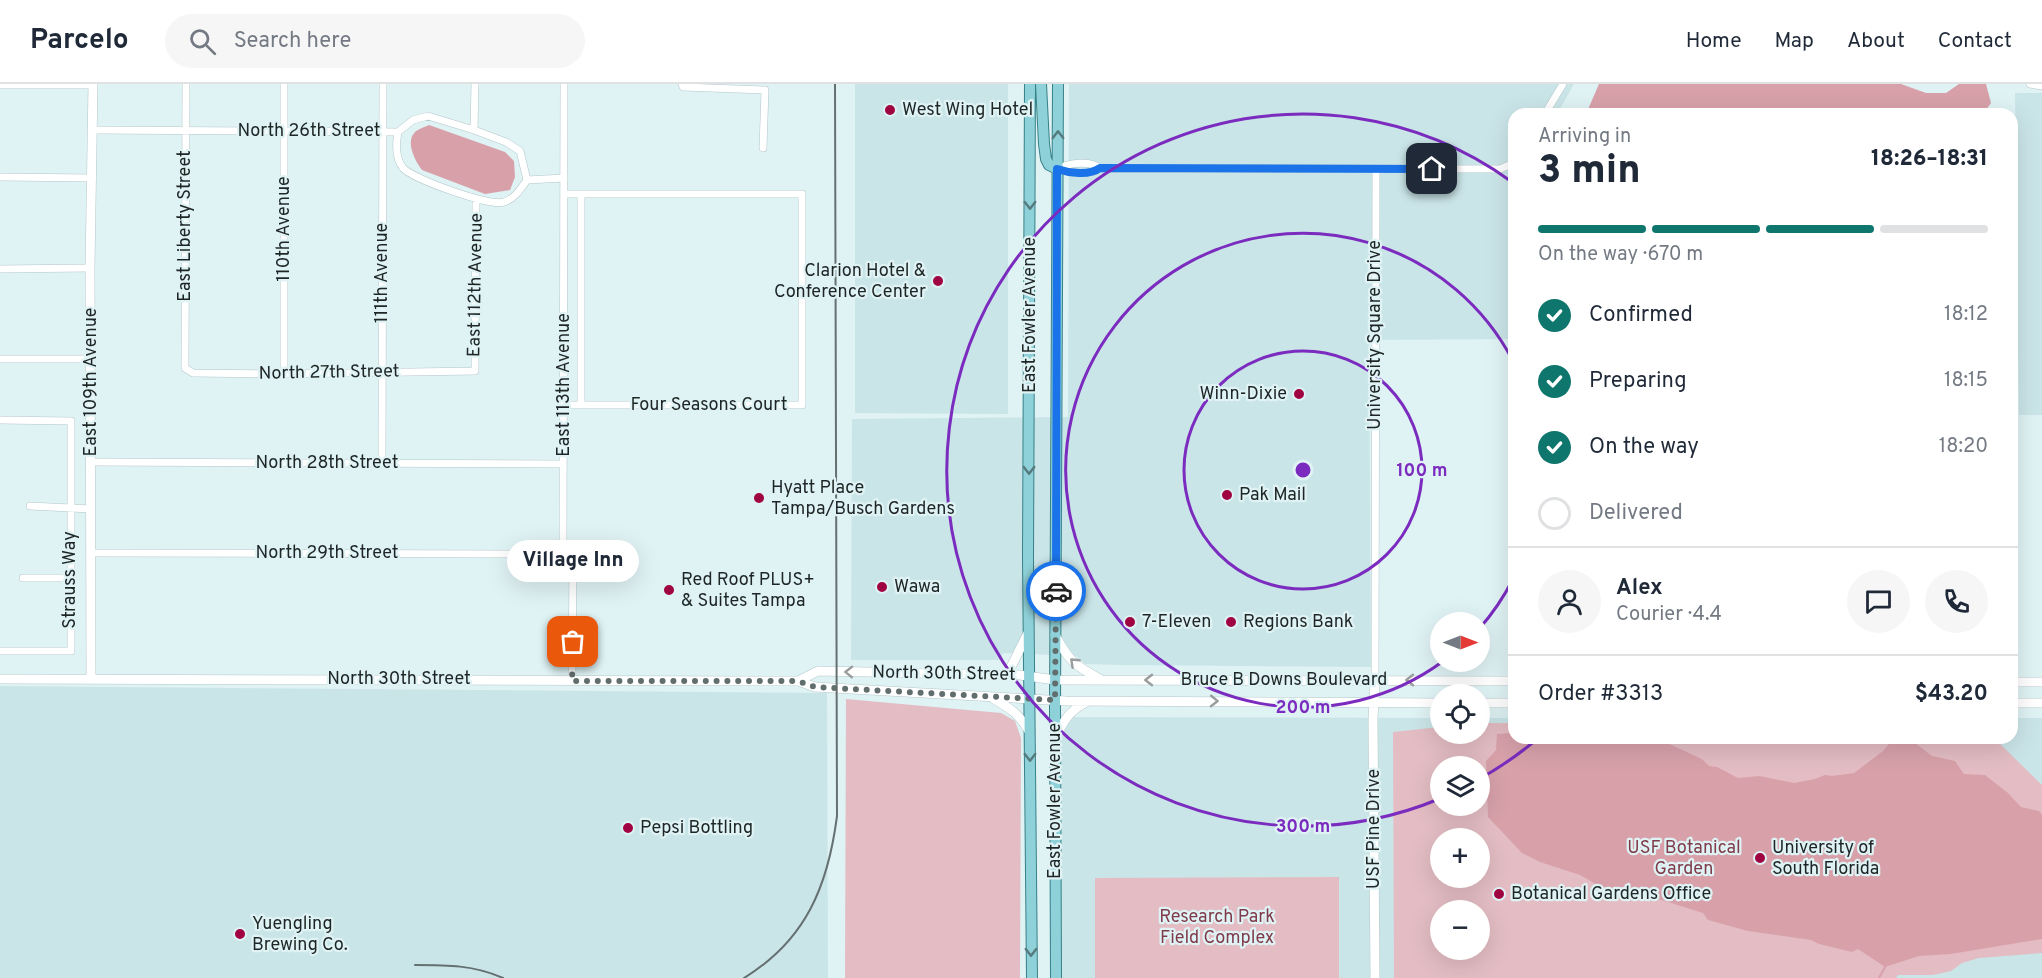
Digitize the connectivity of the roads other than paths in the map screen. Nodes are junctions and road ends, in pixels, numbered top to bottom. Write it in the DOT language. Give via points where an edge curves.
graph roads {
  1 [pos="93,84"];
  2 [pos="186,84"];
  3 [pos="284,84"];
  4 [pos="383,84"];
  5 [pos="475,84"];
  6 [pos="564,84"];
  7 [pos="682,84"];
  8 [pos="1030,84"];
  9 [pos="1041,84"];
  10 [pos="1058,84"];
  11 [pos="1563,84"];
  12 [pos="2030,84"];
  13 [pos="0,85"];
  14 [pos="2042,86"];
  15 [pos="1549,108"];
  16 [pos="92,130"];
  17 [pos="186,130"];
  18 [pos="284,130"];
  19 [pos="474,130"];
  20 [pos="383,131"];
  21 [pos="398,132"];
  22 [pos="763,148"];
  23 [pos="1508,166"];
  24 [pos="1057,169"];
  25 [pos="1376,169"];
  26 [pos="0,177"];
  27 [pos="92,177"];
  28 [pos="564,178"];
  29 [pos="527,180"];
  30 [pos="564,194"];
  31 [pos="581,194"];
  32 [pos="476,200"];
  33 [pos="0,268"];
  34 [pos="90,268"];
  35 [pos="0,359"];
  36 [pos="90,359"];
  37 [pos="185,368"];
  38 [pos="475,371"];
  39 [pos="382,372"];
  40 [pos="285,374"];
  41 [pos="564,405"];
  42 [pos="581,405"];
  43 [pos="0,420"];
  44 [pos="91,462"];
  45 [pos="382,463"];
  46 [pos="563,464"];
  47 [pos="30,506"];
  48 [pos="91,508"];
  49 [pos="70,509"];
  50 [pos="91,553"];
  51 [pos="563,554"];
  52 [pos="23,578"];
  53 [pos="70,578"];
  54 [pos="1029,631"];
  55 [pos="1056,635"];
  56 [pos="0,651"];
  57 [pos="1007,675"];
  58 [pos="1029,676"];
  59 [pos="0,679"];
  60 [pos="91,679"];
  61 [pos="1055,680"];
  62 [pos="1102,680"];
  63 [pos="1375,680"];
  64 [pos="572,681"];
  65 [pos="798,681"];
  66 [pos="1508,681"];
  67 [pos="2018,682"];
  68 [pos="2042,682"];
  69 [pos="989,697"];
  70 [pos="1030,698"];
  71 [pos="1092,699"];
  72 [pos="1055,700"];
  73 [pos="1374,703"];
  74 [pos="1430,703"];
  75 [pos="1490,703"];
  76 [pos="1508,703"];
  77 [pos="2018,703"];
  78 [pos="2042,703"];
  79 [pos="1030,732"];
  80 [pos="1055,740"];
  81 [pos="1032,978"];
  82 [pos="1056,978"];
  83 [pos="1375,978"];
  1 -- 13 [label="street"];
  1 -- 16 [label="main road, East 109th Avenue"];
  2 -- 17 [label="street, East Liberty Street"];
  3 -- 18 [label="street, 110th Avenue"];
  4 -- 20 [label="street, 111th Avenue"];
  5 -- 19 [label="street"];
  6 -- 28 [label="street, East 113th Avenue"];
  7 -- 22 [label="street" via="765,90"];
  8 -- 54 [label="main road, East Fowler Avenue, one-way"];
  9 -- 24 [label="main road" via="1045,153 1049,165"];
  24 -- 10 [label="main road, East Fowler Avenue, one-way"];
  11 -- 15 [label="street"];
  12 -- 14 [label="street"];
  16 -- 17 [label="street, North 26th Street"];
  16 -- 27 [label="main road, East 109th Avenue"];
  17 -- 18 [label="street, North 26th Street"];
  17 -- 37 [label="street, East Liberty Street"];
  18 -- 20 [label="street, North 26th Street"];
  18 -- 40 [label="street, 110th Avenue"];
  19 -- 21 [label="street, North 26th Street" via="428,116 413,120"];
  19 -- 29 [label="street, North 26th Street" via="520,151"];
  20 -- 21 [label="street, North 26th Street"];
  20 -- 39 [label="street, 111th Avenue"];
  21 -- 32 [label="street" via="396,146 403,168"];
  23 -- 25 [label="street"];
  24 -- 25 [label="street" via="1067,164 1100,168"];
  24 -- 55 [label="main road, East Fowler Avenue"];
  25 -- 63 [label="street, University Square Drive"];
  26 -- 27 [label="street"];
  27 -- 34 [label="main road, East 109th Avenue"];
  28 -- 29 [label="street"];
  28 -- 30 [label="street, East 113th Avenue"];
  29 -- 32 [label="street" via="517,194 503,203"];
  30 -- 31 [label="street, Four Seasons Court"];
  30 -- 41 [label="street, East 113th Avenue"];
  31 -- 42 [label="street"];
  31 -- 42 [label="street, Four Seasons Court" via="802,194 802,405"];
  32 -- 38 [label="street, East 112th Avenue"];
  33 -- 34 [label="street"];
  34 -- 36 [label="main road, East 109th Avenue"];
  35 -- 36 [label="street"];
  36 -- 44 [label="main road, East 109th Avenue"];
  37 -- 40 [label="street, North 27th Street" via="193,373"];
  38 -- 39 [label="street, North 27th Street"];
  39 -- 40 [label="street, North 27th Street"];
  39 -- 45 [label="street, 111th Avenue"];
  41 -- 42 [label="street, Four Seasons Court"];
  41 -- 46 [label="street, East 113th Avenue"];
  43 -- 49 [label="street, Strauss Way" via="71,421"];
  44 -- 45 [label="street, North 28th Street"];
  44 -- 48 [label="main road, East 109th Avenue"];
  45 -- 46 [label="street, North 28th Street"];
  46 -- 51 [label="street, East 113th Avenue"];
  47 -- 49 [label="street"];
  48 -- 49 [label="street, Strauss Way"];
  48 -- 50 [label="main road, East 109th Avenue"];
  49 -- 53 [label="street, Strauss Way"];
  50 -- 51 [label="street, North 29th Street"];
  50 -- 60 [label="main road, East 109th Avenue"];
  51 -- 64 [label="street, East 113th Avenue" via="573,563"];
  52 -- 53 [label="street"];
  53 -- 56 [label="street, Strauss Way" via="71,651"];
  54 -- 57 [label="main road"];
  54 -- 58 [label="main road, East Fowler Avenue"];
  55 -- 61 [label="main road, East Fowler Avenue"];
  62 -- 55 [label="main road, one-way" via="1071,661"];
  57 -- 58 [label="main road, North 30th Street"];
  57 -- 65 [label="main road, North 30th Street, one-way" via="818,671"];
  58 -- 61 [label="main road, North 30th Street"];
  58 -- 70 [label="main road, East Fowler Avenue"];
  59 -- 60 [label="main road, North 30th Street"];
  60 -- 64 [label="main road, North 30th Street"];
  61 -- 62 [label="main road, Bruce B Downs Boulevard"];
  61 -- 72 [label="main road, East Fowler Avenue"];
  63 -- 62 [label="main road, Bruce B Downs Boulevard, one-way"];
  66 -- 63 [label="main road, Bruce B Downs Boulevard, one-way"];
  63 -- 73 [label="main road, USF Pine Drive"];
  64 -- 65 [label="main road, North 30th Street"];
  65 -- 69 [label="main road, North 30th Street" via="815,687"];
  67 -- 68 [label="main road"];
  69 -- 70 [label="main road, North 30th Street"];
  69 -- 79 [label="main road" via="1011,708"];
  70 -- 72 [label="main road, Bruce B Downs Boulevard"];
  70 -- 79 [label="main road, East Fowler Avenue"];
  71 -- 72 [label="main road, Bruce B Downs Boulevard"];
  71 -- 73 [label="main road, Bruce B Downs Boulevard, one-way"];
  71 -- 80 [label="main road" via="1070,713"];
  72 -- 80 [label="main road, East Fowler Avenue"];
  73 -- 74 [label="main road, Bruce B Downs Boulevard"];
  73 -- 83 [label="main road, USF Pine Drive"];
  75 -- 76 [label="main road"];
  77 -- 78 [label="main road"];
  79 -- 81 [label="main road, East Fowler Avenue, one-way"];
  80 -- 82 [label="main road, East Fowler Avenue"];
}
